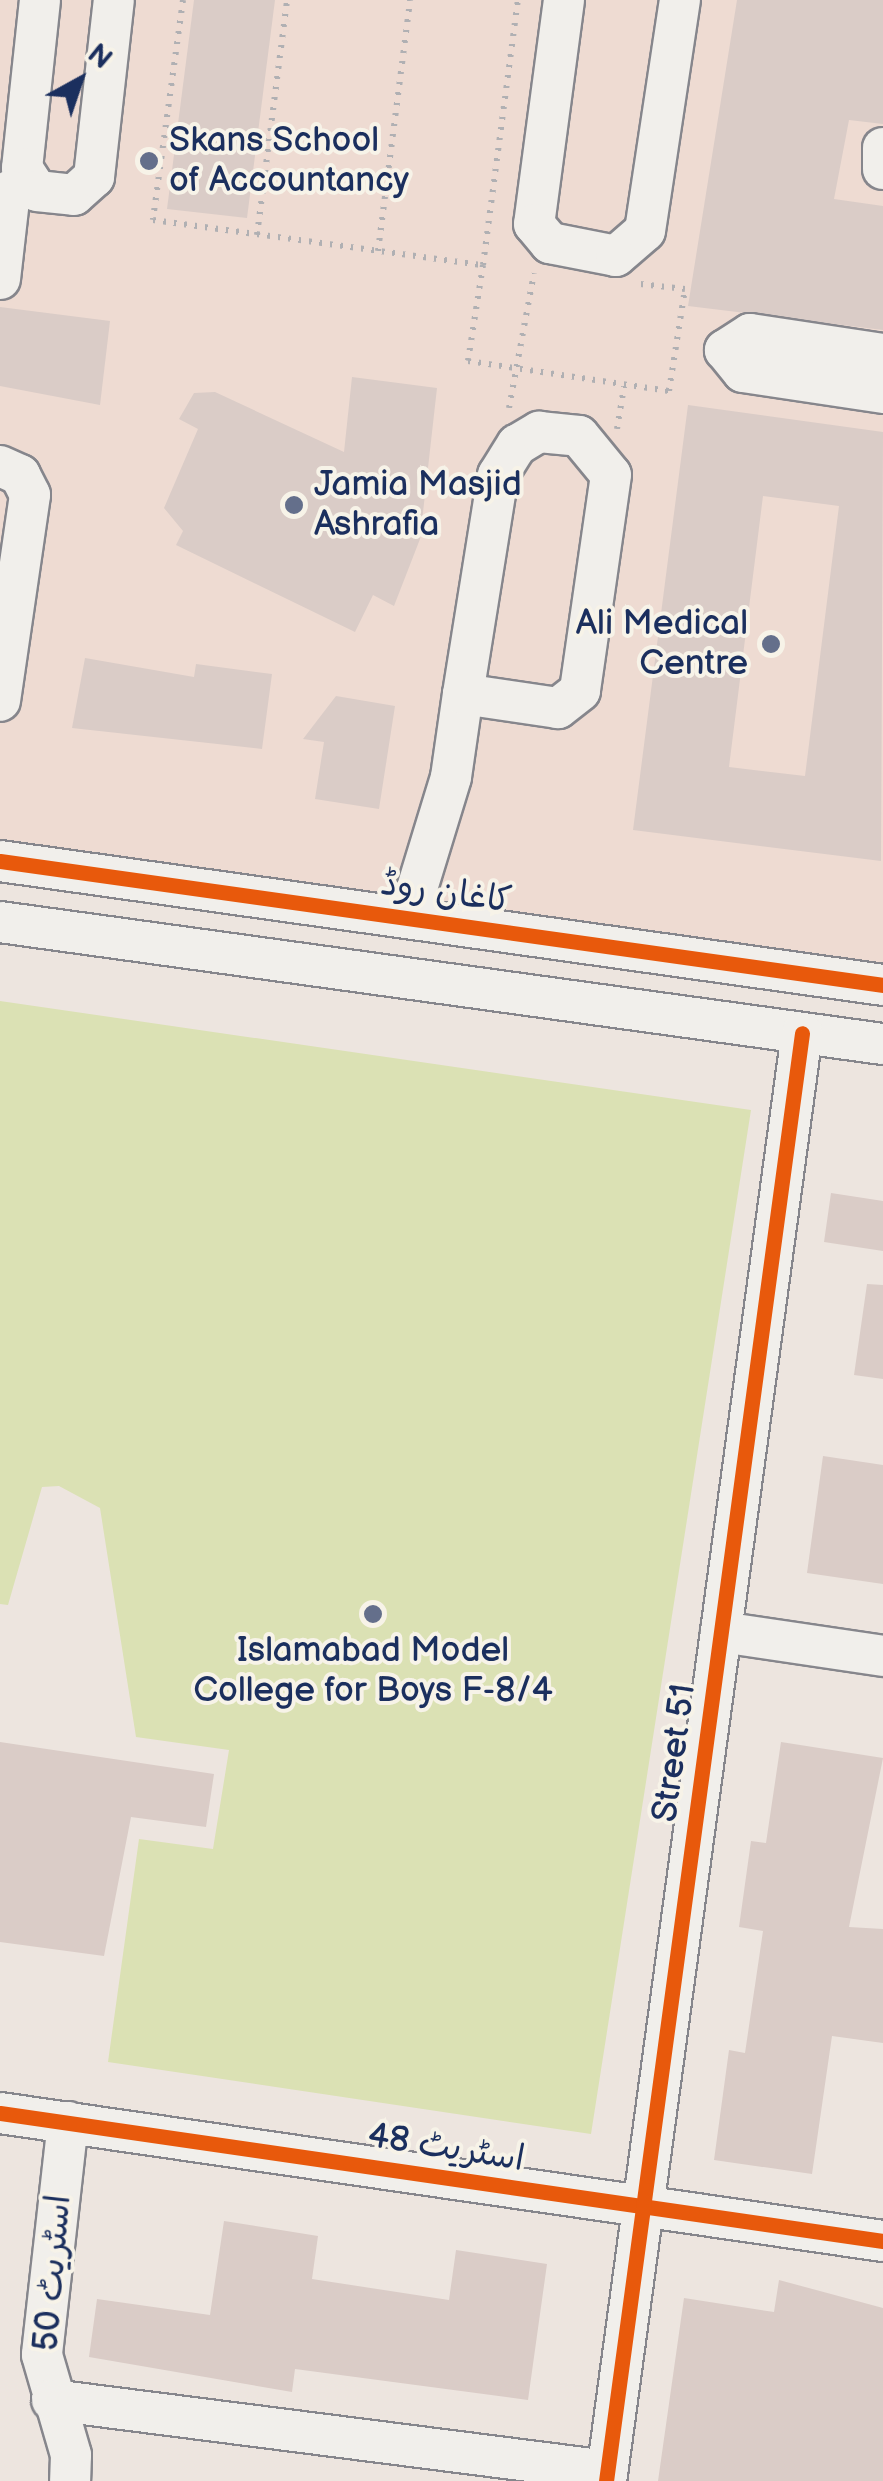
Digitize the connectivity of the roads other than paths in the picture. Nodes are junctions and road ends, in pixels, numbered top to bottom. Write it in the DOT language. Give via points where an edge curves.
graph roads {
  1 [pos="40,0"];
  2 [pos="114,0"];
  3 [pos="564,0"];
  4 [pos="680,0"];
  5 [pos="883,148"];
  6 [pos="883,169"];
  7 [pos="5,190"];
  8 [pos="56,195"];
  9 [pos="0,278"];
  10 [pos="883,354"];
  11 [pos="883,392"];
  12 [pos="0,466"];
  13 [pos="463,694"];
  14 [pos="0,701"];
  15 [pos="0,860"];
  16 [pos="401,918"];
  17 [pos="0,922"];
  18 [pos="387,976"];
  19 [pos="883,986"];
  20 [pos="802,1033"];
  21 [pos="883,1044"];
  22 [pos="721,1632"];
  23 [pos="883,1656"];
  24 [pos="0,2113"];
  25 [pos="68,2122"];
  26 [pos="644,2208"];
  27 [pos="883,2241"];
  28 [pos="52,2400"];
  29 [pos="606,2476"];
  30 [pos="70,2481"];
  1 -- 8 [label="street" via="22,168 37,191"];
  2 -- 8 [label="street" via="94,177 74,195"];
  3 -- 4 [label="street" via="533,209 544,258 616,256 640,241"];
  5 -- 6 [label="street"];
  7 -- 8 [label="street"];
  7 -- 9 [label="street"];
  10 -- 11 [label="street" via="750,334 725,350 744,372"];
  12 -- 14 [label="street" via="20,475 30,495"];
  13 -- 13 [label="street" via="498,475 517,444 539,432 579,436 611,474 580,691 558,708"];
  13 -- 16 [label="street" via="451,776"];
  15 -- 16 [label="street, کاغان روڈ"];
  16 -- 18 [label="street"];
  16 -- 19 [label="street, کاغان روڈ"];
  17 -- 18 [label="street"];
  18 -- 20 [label="street"];
  20 -- 21 [label="street"];
  20 -- 22 [label="street, Street 51"];
  22 -- 23 [label="street"];
  22 -- 26 [label="street, Street 51"];
  24 -- 25 [label="street, اسٹریٹ 48"];
  25 -- 26 [label="street, اسٹریٹ 48"];
  25 -- 28 [label="street, اسٹریٹ 50" via="44,2302"];
  26 -- 27 [label="street, اسٹریٹ 48"];
  26 -- 29 [label="street, Street 51"];
  28 -- 29 [label="street"];
  28 -- 30 [label="street, اسٹریٹ 50" via="71,2455"];
}
